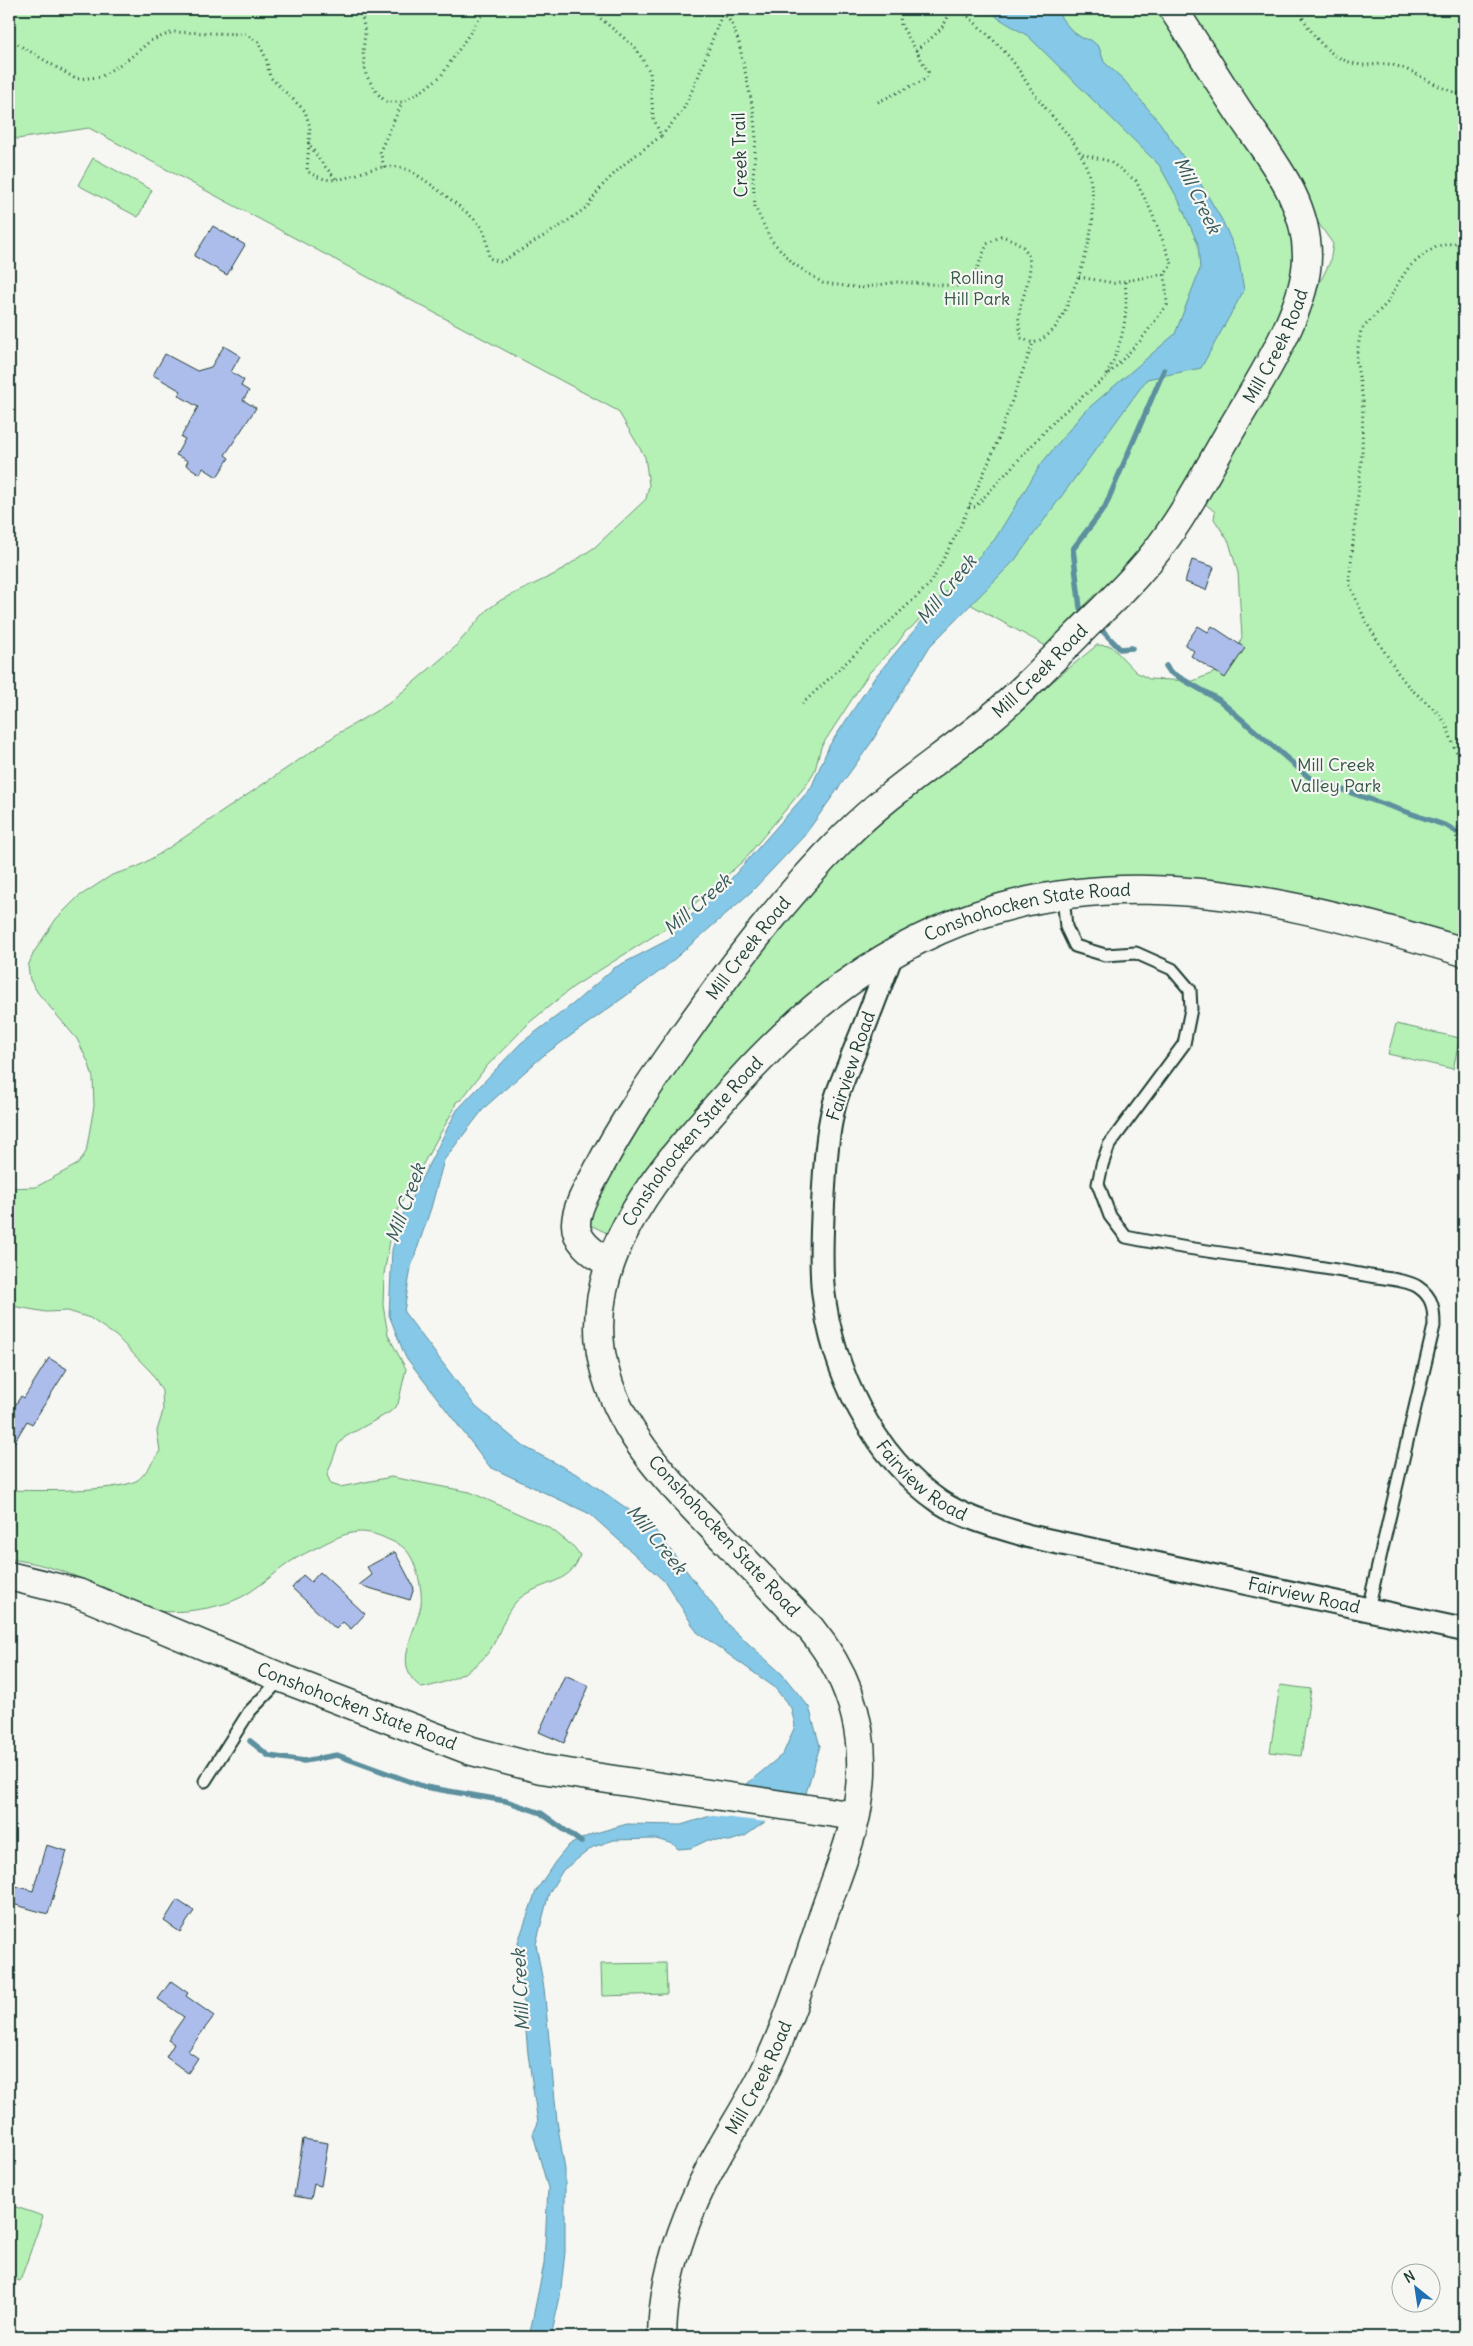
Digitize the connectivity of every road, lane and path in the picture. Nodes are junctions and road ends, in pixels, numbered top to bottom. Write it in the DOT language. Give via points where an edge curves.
graph roads {
  1 [pos="360,9"];
  2 [pos="486,9"];
  3 [pos="589,9"];
  4 [pos="899,9"];
  5 [pos="950,9"];
  6 [pos="961,9"];
  7 [pos="1173,9"];
  8 [pos="1298,9"];
  9 [pos="723,10"];
  10 [pos="9,38"];
  11 [pos="916,50"];
  12 [pos="1464,96"];
  13 [pos="402,102"];
  14 [pos="878,102"];
  15 [pos="661,136"];
  16 [pos="308,142"];
  17 [pos="1081,154"];
  18 [pos="384,167"];
  19 [pos="337,180"];
  20 [pos="1464,238"];
  21 [pos="1165,274"];
  22 [pos="1078,277"];
  23 [pos="1125,282"];
  24 [pos="1033,343"];
  25 [pos="1105,378"];
  26 [pos="969,507"];
  27 [pos="802,704"];
  28 [pos="1464,763"];
  29 [pos="1464,814"];
  30 [pos="1464,851"];
  31 [pos="1063,895"];
  32 [pos="1464,952"];
  33 [pos="892,954"];
  34 [pos="609,1264"];
  35 [pos="9,1576"];
  36 [pos="1368,1609"];
  37 [pos="1464,1630"];
  38 [pos="282,1678"];
  39 [pos="205,1781"];
  40 [pos="855,1816"];
  41 [pos="662,2337"];
  1 -- 13 [label="path" via="366,75 386,102"];
  2 -- 13 [label="path" via="441,76"];
  3 -- 15 [label="path" via="635,47 650,72 653,117"];
  4 -- 11 [label="path" via="902,26"];
  5 -- 11 [label="path" via="942,27"];
  6 -- 17 [label="path" via="1013,62"];
  7 -- 34 [label="main road, Mill Creek Road" via="1289,185 1300,211 1305,232 1306,266 1295,310 1271,360 1171,534 1137,575 994,715 909,779 845,836 770,919 715,990 623,1123 581,1202 577,1233 591,1252"];
  8 -- 12 [label="path" via="1309,28 1334,56 1345,62 1391,64 1414,71 1437,86"];
  9 -- 15 [label="path, Creek Trail" via="682,112"];
  9 -- 24 [label="path, Creek Trail" via="739,43 753,109 755,207 771,240 794,264 823,283 861,288 896,282 958,286 975,274 987,244 1002,236 1014,239 1027,250 1031,264 1018,316 1021,338"];
  10 -- 16 [label="path" via="76,79 100,78 150,41 173,32 245,34 258,42 270,77 305,110 310,127"];
  11 -- 14 [label="path" via="928,72 926,79"];
  13 -- 18 [label="path" via="380,151"];
  15 -- 18 [label="path, Creek Trail" via="623,165 587,207 501,262 489,258 481,225 429,183 406,169"];
  16 -- 19 [label="path"];
  16 -- 19 [label="path" via="307,171 319,179"];
  17 -- 21 [label="path" via="1109,161 1136,181 1172,264"];
  17 -- 22 [label="path" via="1090,178 1093,206 1088,244"];
  18 -- 19 [label="path"];
  20 -- 28 [label="path" via="1438,246 1409,267 1388,302 1362,330 1356,359 1363,400 1362,455 1349,583 1366,622 1404,680 1446,724"];
  21 -- 23 [label="path"];
  21 -- 25 [label="path" via="1167,305 1140,341"];
  22 -- 23 [label="path"];
  22 -- 24 [label="path" via="1060,320 1046,338"];
  23 -- 25 [label="path" via="1128,308 1119,348"];
  24 -- 26 [label="path" via="994,450"];
  25 -- 26 [label="path" via="1058,417 975,507"];
  26 -- 27 [label="path" via="931,583"];
  29 -- 30 [label="path" via="1460,817 1456,840"];
  31 -- 32 [label="main road, Conshohocken State Road" via="1149,890 1247,898 1330,914"];
  31 -- 33 [label="main road, Conshohocken State Road" via="1024,901 970,916"];
  31 -- 36 [label="lane" via="1066,927 1076,946 1105,955 1136,954 1172,969 1190,990 1191,1009 1184,1044 1110,1145 1102,1165 1098,1184 1110,1216 1126,1237 1347,1271 1416,1286 1434,1304 1434,1326"];
  33 -- 34 [label="main road, Conshohocken State Road" via="823,1002 731,1091 672,1158 625,1231"];
  33 -- 36 [label="street, Fairview Road" via="834,1104 825,1162 821,1257 828,1325 852,1395 869,1426 914,1481 942,1503 982,1522 1028,1536"];
  34 -- 40 [label="main road, Conshohocken State Road" via="602,1288 598,1334 601,1358 616,1401 642,1447 661,1472 811,1629 838,1666 854,1707 859,1731 860,1776"];
  35 -- 38 [label="main road, Conshohocken State Road" via="78,1593"];
  36 -- 37 [label="street, Fairview Road"];
  38 -- 39 [label="lane" via="249,1712"];
  38 -- 40 [label="main road, Conshohocken State Road" via="472,1752 506,1762 541,1770"];
  40 -- 41 [label="main road, Mill Creek Road" via="794,2007 767,2068 708,2173 684,2227 667,2283"];
}
